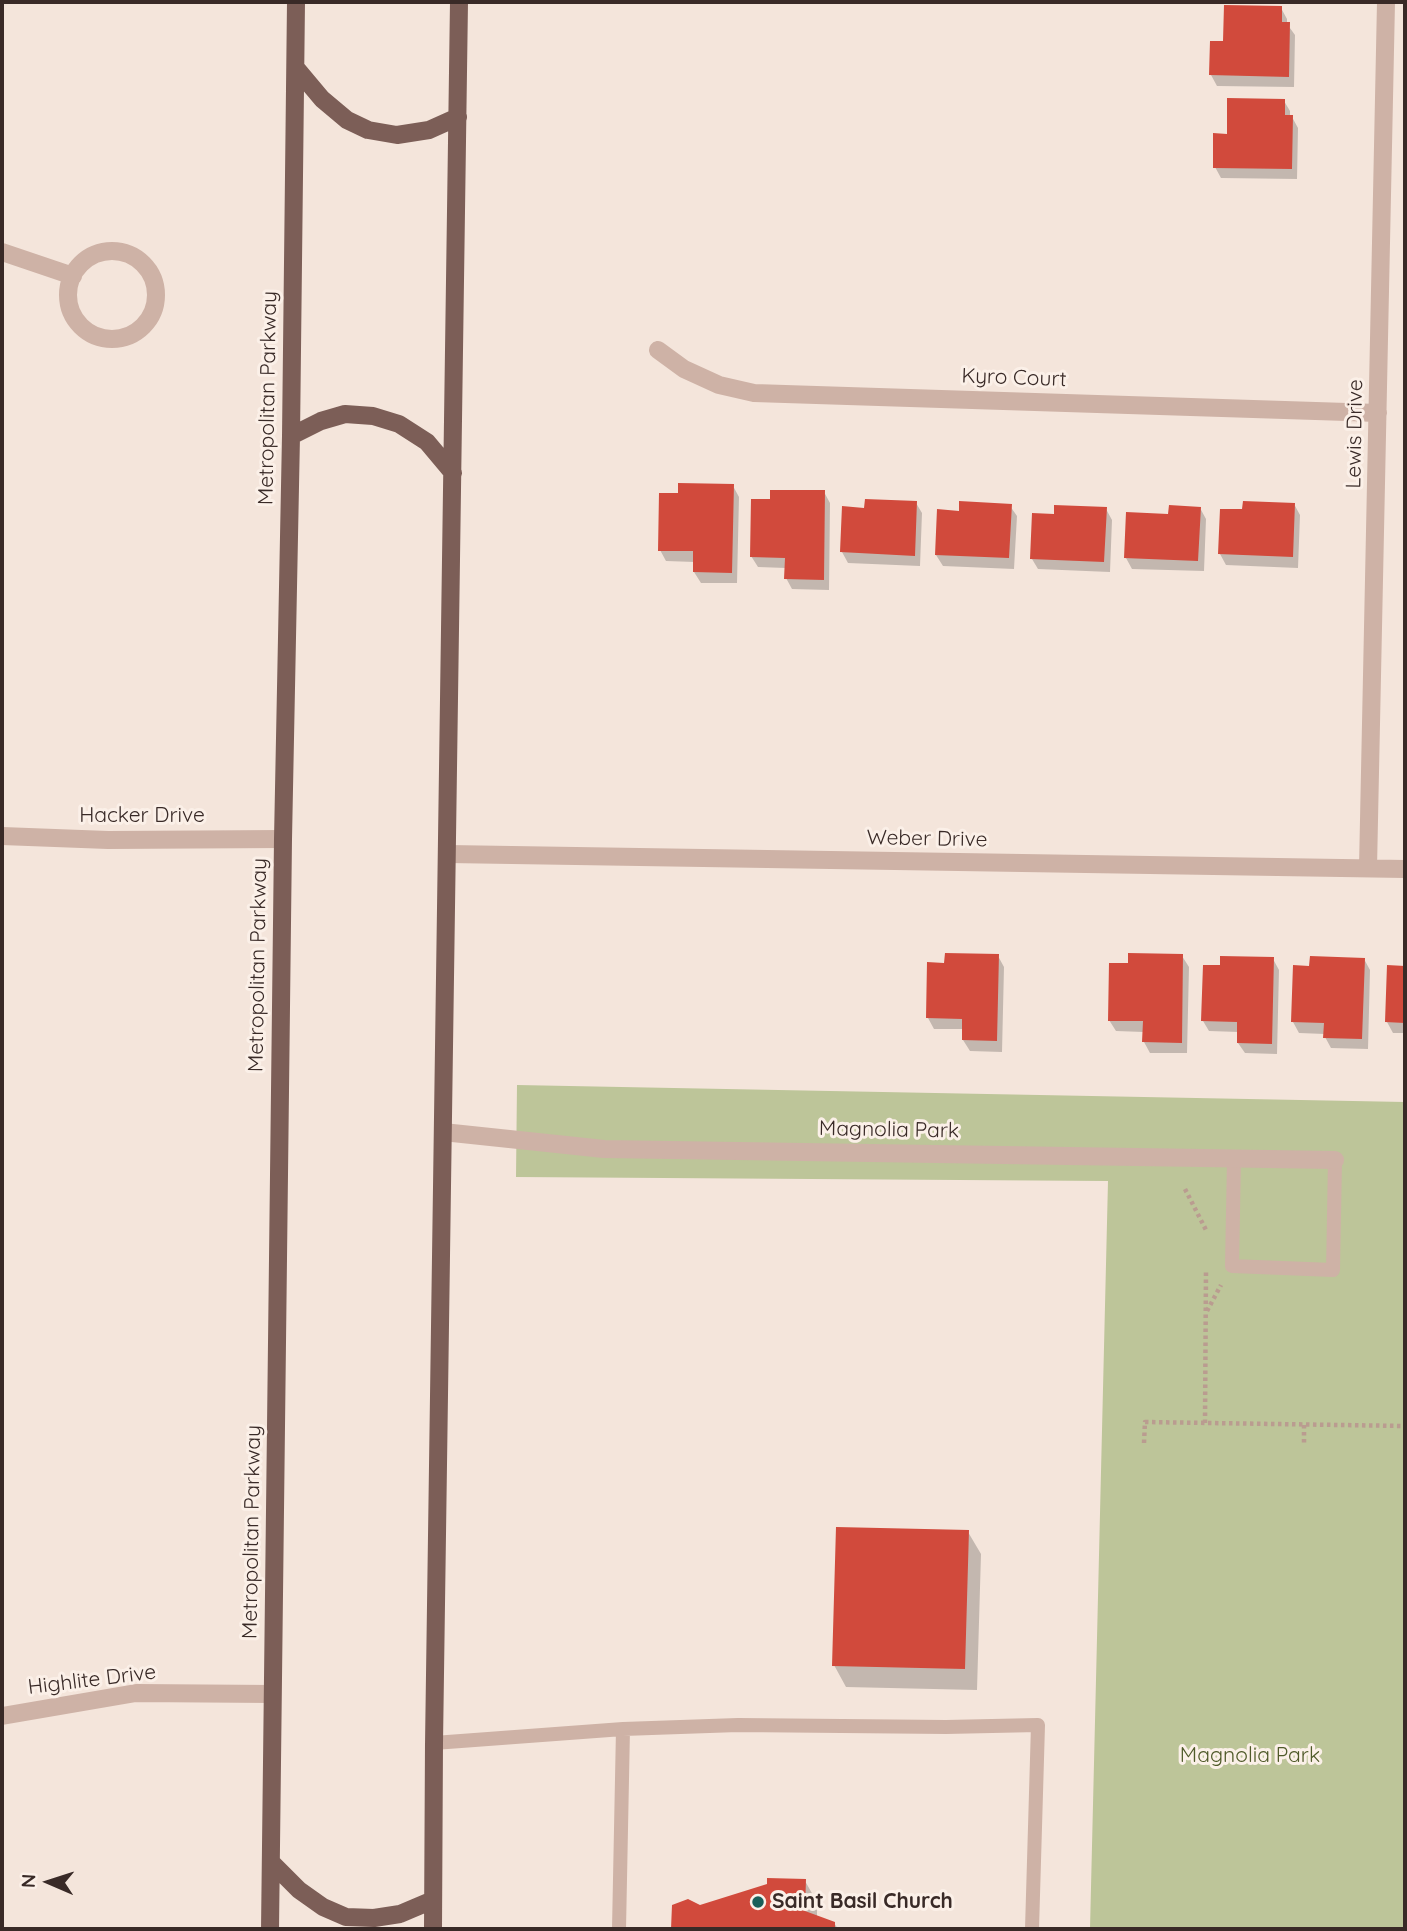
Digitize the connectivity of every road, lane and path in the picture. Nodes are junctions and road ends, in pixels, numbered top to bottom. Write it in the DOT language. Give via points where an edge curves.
graph roads {
  1 [pos="296,2"];
  2 [pos="459,2"];
  3 [pos="1386,2"];
  4 [pos="296,68"];
  5 [pos="458,117"];
  6 [pos="2,252"];
  7 [pos="73,276"];
  8 [pos="658,350"];
  9 [pos="1378,413"];
  10 [pos="291,436"];
  11 [pos="453,473"];
  12 [pos="2,836"];
  13 [pos="283,839"];
  14 [pos="448,854"];
  15 [pos="1368,868"];
  16 [pos="1405,869"];
  17 [pos="443,1132"];
  18 [pos="1234,1159"];
  19 [pos="1335,1160"];
  20 [pos="1185,1189"];
  21 [pos="1206,1239"];
  22 [pos="1206,1263"];
  23 [pos="1205,1423"];
  24 [pos="1304,1425"];
  25 [pos="1405,1426"];
  26 [pos="1144,1443"];
  27 [pos="1304,1445"];
  28 [pos="272,1694"];
  29 [pos="2,1716"];
  30 [pos="622,1730"];
  31 [pos="433,1743"];
  32 [pos="271,1862"];
  33 [pos="433,1900"];
  34 [pos="270,1929"];
  35 [pos="433,1929"];
  36 [pos="619,1929"];
  37 [pos="1032,1929"];
  1 -- 4 [label="main road, Metropolitan Parkway"];
  2 -- 5 [label="main road"];
  3 -- 9 [label="street, Lewis Drive"];
  4 -- 5 [label="main road" via="347,120 368,130 397,135 429,130"];
  4 -- 10 [label="main road, Metropolitan Parkway"];
  5 -- 11 [label="main road"];
  6 -- 7 [label="street"];
  7 -- 7 [label="street" via="70,310 79,325 93,335 109,340 127,338 142,329 152,315 154,281 132,256 98,253 83,262"];
  8 -- 9 [label="street, Kyro Court" via="684,369 719,385 754,393"];
  9 -- 15 [label="street, Lewis Drive"];
  10 -- 11 [label="main road" via="345,414 373,416 399,424 427,442"];
  10 -- 13 [label="main road, Metropolitan Parkway"];
  11 -- 14 [label="main road"];
  12 -- 13 [label="street, Hacker Drive"];
  13 -- 28 [label="main road, Metropolitan Parkway"];
  14 -- 15 [label="street, Weber Drive"];
  14 -- 17 [label="main road"];
  15 -- 16 [label="street, Weber Drive"];
  17 -- 18 [label="street, Magnolia Park" via="604,1149"];
  17 -- 31 [label="main road"];
  18 -- 19 [label="street, Magnolia Park"];
  18 -- 19 [label="lane" via="1232,1266 1334,1270"];
  20 -- 21 [label="path" via="1206,1227"];
  22 -- 23 [label="path"];
  23 -- 24 [label="path"];
  23 -- 26 [label="path" via="1145,1423"];
  24 -- 25 [label="path"];
  24 -- 27 [label="path"];
  28 -- 29 [label="street, Highlite Drive" via="136,1693"];
  28 -- 32 [label="main road, Metropolitan Parkway"];
  30 -- 31 [label="lane"];
  30 -- 36 [label="lane"];
  30 -- 37 [label="lane" via="738,1725 1038,1725"];
  31 -- 33 [label="main road"];
  32 -- 33 [label="main road" via="299,1890 346,1917 400,1914"];
  32 -- 34 [label="main road, Metropolitan Parkway"];
  33 -- 35 [label="main road"];
}
